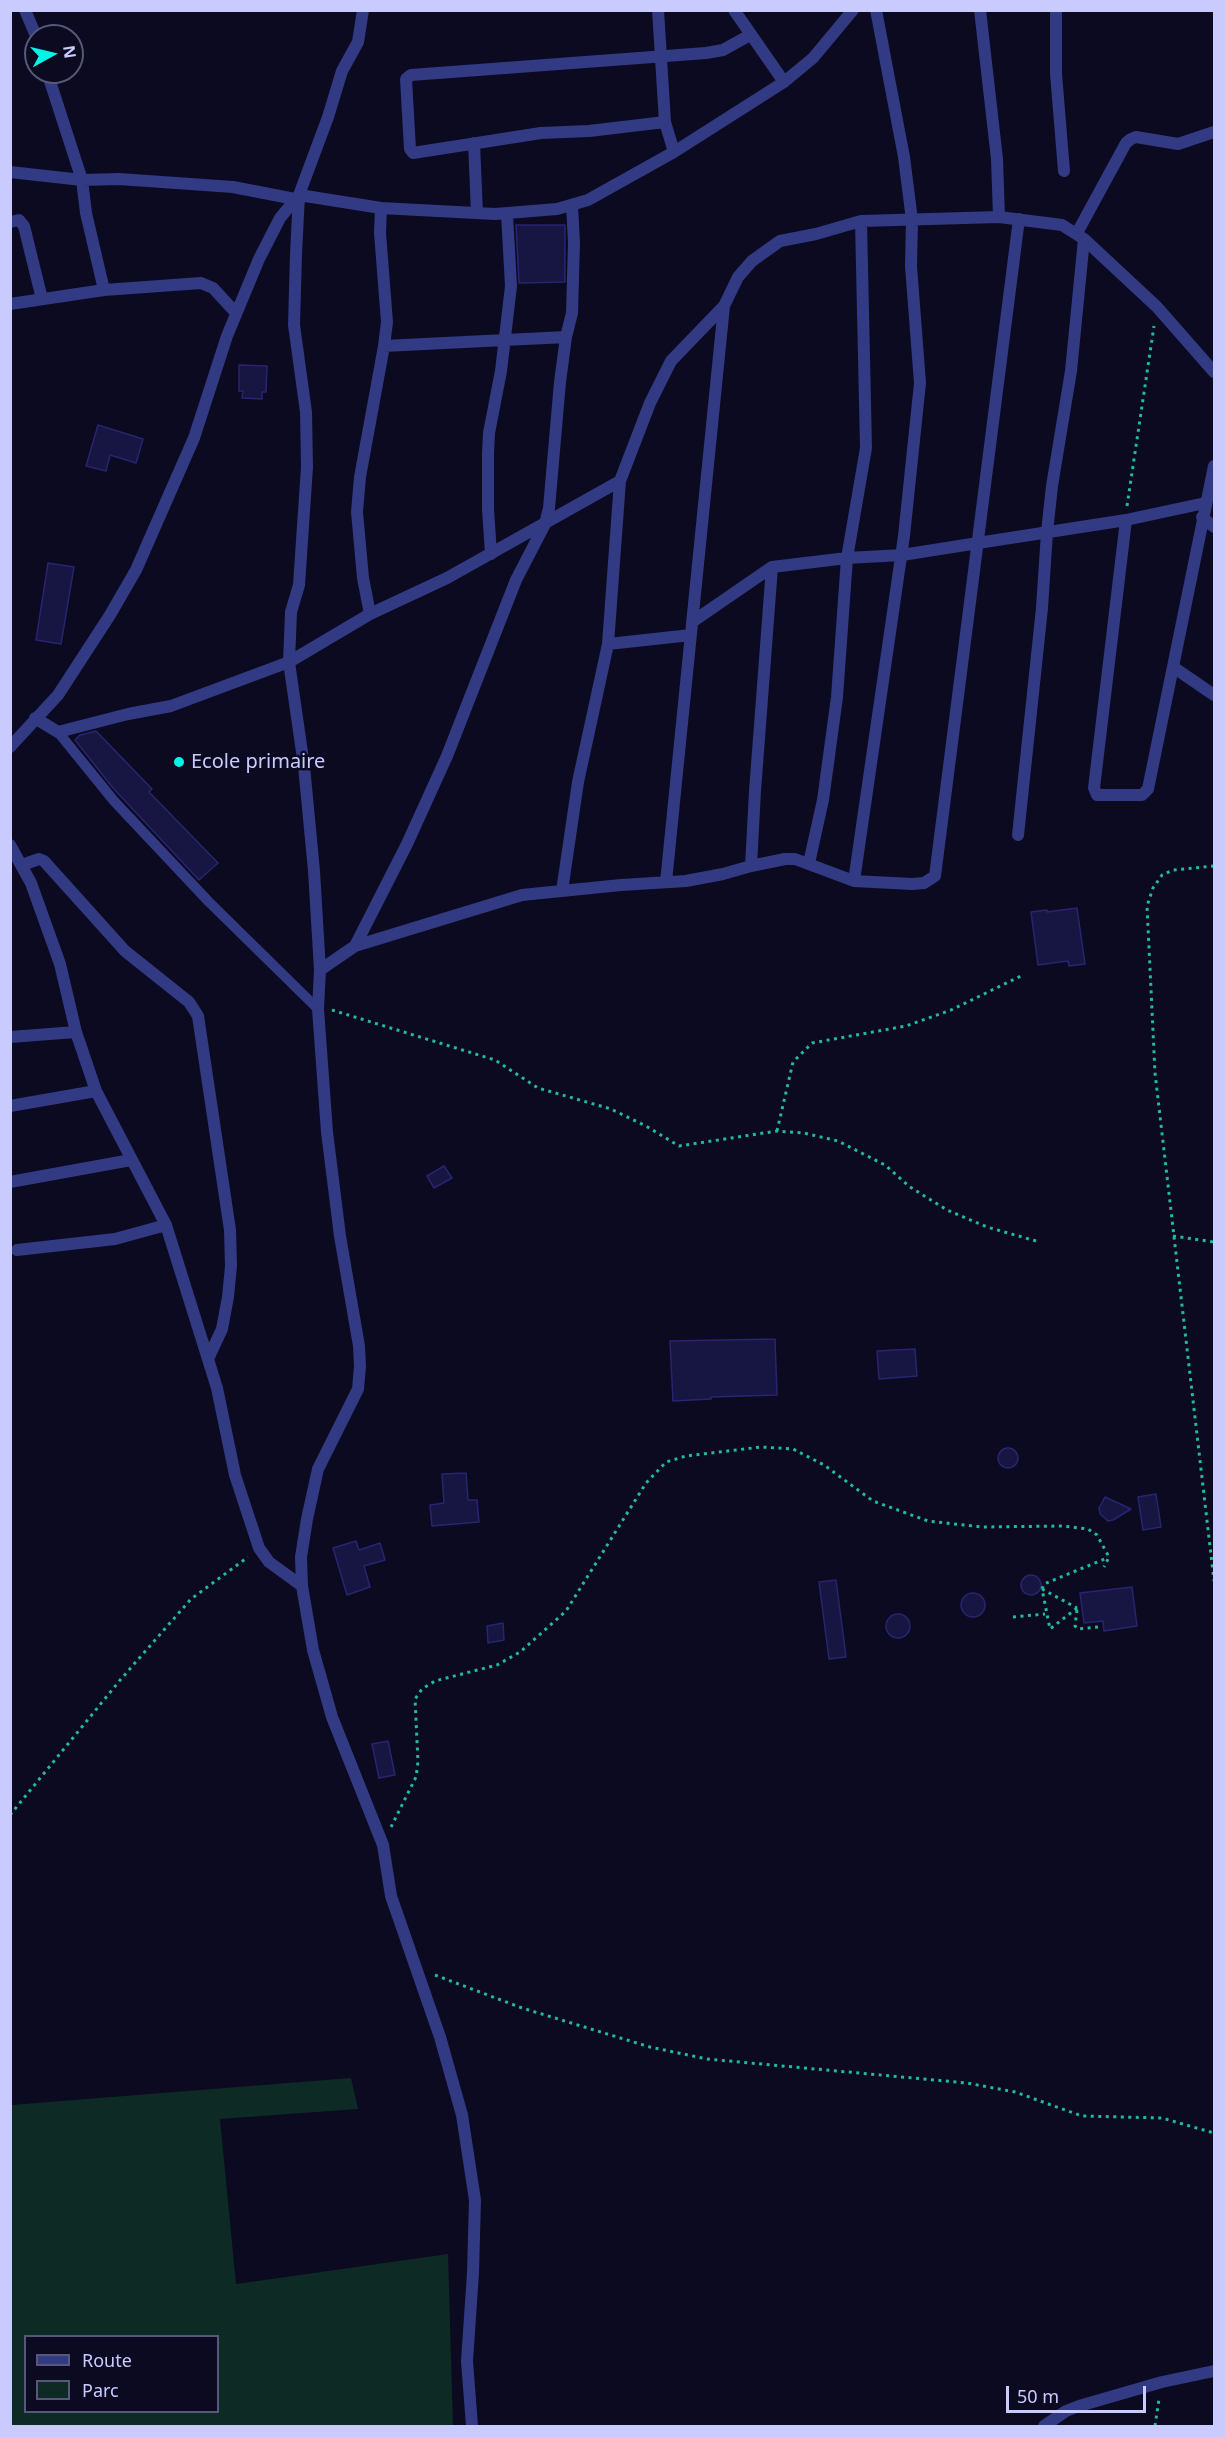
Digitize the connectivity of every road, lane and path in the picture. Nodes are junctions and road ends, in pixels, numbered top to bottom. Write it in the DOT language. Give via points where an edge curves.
graph roads {
  1 [pos="363,10"];
  2 [pos="658,10"];
  3 [pos="734,10"];
  4 [pos="853,10"];
  5 [pos="876,10"];
  6 [pos="980,10"];
  7 [pos="1056,10"];
  8 [pos="750,35"];
  9 [pos="660,56"];
  10 [pos="784,82"];
  11 [pos="51,84"];
  12 [pos="665,122"];
  13 [pos="1215,132"];
  14 [pos="474,143"];
  15 [pos="674,152"];
  16 [pos="1064,171"];
  17 [pos="10,172"];
  18 [pos="82,180"];
  19 [pos="297,197"];
  20 [pos="572,205"];
  21 [pos="381,208"];
  22 [pos="477,213"];
  23 [pos="507,214"];
  24 [pos="999,217"];
  25 [pos="1019,219"];
  26 [pos="912,220"];
  27 [pos="861,221"];
  28 [pos="10,222"];
  29 [pos="1081,236"];
  30 [pos="104,290"];
  31 [pos="42,299"];
  32 [pos="10,304"];
  33 [pos="724,306"];
  34 [pos="1157,307"];
  35 [pos="236,314"];
  36 [pos="566,337"];
  37 [pos="504,340"];
  38 [pos="384,346"];
  39 [pos="1215,372"];
  40 [pos="1214,466"];
  41 [pos="620,481"];
  42 [pos="1205,503"];
  43 [pos="1202,517"];
  44 [pos="1126,520"];
  45 [pos="545,524"];
  46 [pos="1215,527"];
  47 [pos="1047,532"];
  48 [pos="978,543"];
  49 [pos="491,554"];
  50 [pos="902,555"];
  51 [pos="848,558"];
  52 [pos="772,567"];
  53 [pos="370,614"];
  54 [pos="692,622"];
  55 [pos="691,635"];
  56 [pos="608,644"];
  57 [pos="289,662"];
  58 [pos="1173,667"];
  59 [pos="1215,695"];
  60 [pos="35,718"];
  61 [pos="58,732"];
  62 [pos="10,747"];
  63 [pos="1018,835"];
  64 [pos="10,846"];
  65 [pos="809,863"];
  66 [pos="22,865"];
  67 [pos="752,866"];
  68 [pos="1215,866"];
  69 [pos="666,882"];
  70 [pos="854,882"];
  71 [pos="562,891"];
  72 [pos="355,946"];
  73 [pos="320,970"];
  74 [pos="1021,976"];
  75 [pos="318,1009"];
  76 [pos="76,1032"];
  77 [pos="10,1037"];
  78 [pos="96,1091"];
  79 [pos="10,1106"];
  80 [pos="777,1131"];
  81 [pos="131,1160"];
  82 [pos="10,1182"];
  83 [pos="166,1224"];
  84 [pos="1173,1236"];
  85 [pos="1036,1241"];
  86 [pos="1215,1242"];
  87 [pos="18,1250"];
  88 [pos="208,1359"];
  89 [pos="259,1548"];
  90 [pos="1109,1557"];
  91 [pos="1104,1567"];
  92 [pos="1215,1581"];
  93 [pos="302,1586"];
  94 [pos="1042,1589"];
  95 [pos="1077,1608"];
  96 [pos="1045,1614"];
  97 [pos="1013,1617"];
  98 [pos="1098,1627"];
  99 [pos="10,1815"];
  100 [pos="382,1845"];
  101 [pos="414,1966"];
  102 [pos="1215,2133"];
  103 [pos="1215,2371"];
  104 [pos="1162,2382"];
  105 [pos="472,2427"];
  106 [pos="1044,2427"];
  107 [pos="1155,2427"];
  1 -- 19 [label="street" via="358,42 342,71"];
  2 -- 9 [label="street"];
  3 -- 8 [label="street"];
  4 -- 10 [label="street" via="813,57"];
  5 -- 26 [label="street"];
  6 -- 24 [label="street" via="997,159"];
  7 -- 16 [label="street" via="1056,74"];
  8 -- 9 [label="street" via="723,50"];
  8 -- 10 [label="street"];
  9 -- 12 [label="street"];
  9 -- 14 [label="street" via="408,76 411,152"];
  10 -- 15 [label="street"];
  11 -- 18 [label="street"];
  12 -- 14 [label="street"];
  12 -- 15 [label="street"];
  13 -- 29 [label="street" via="1178,144 1131,139"];
  14 -- 22 [label="street"];
  15 -- 20 [label="street" via="608,191"];
  17 -- 18 [label="street"];
  18 -- 19 [label="street" via="119,178 233,187"];
  18 -- 30 [label="street"];
  19 -- 21 [label="street"];
  19 -- 35 [label="street" via="280,218"];
  19 -- 57 [label="street" via="294,325 306,412 307,468"];
  20 -- 23 [label="street"];
  20 -- 36 [label="street" via="573,304"];
  21 -- 22 [label="street"];
  21 -- 38 [label="street" via="387,322"];
  22 -- 23 [label="street"];
  23 -- 37 [label="street" via="511,286"];
  24 -- 25 [label="street"];
  24 -- 26 [label="street"];
  25 -- 29 [label="street" via="1062,225"];
  25 -- 48 [label="street"];
  26 -- 27 [label="street"];
  26 -- 50 [label="street" via="911,266 920,383"];
  27 -- 33 [label="street" via="780,241 752,261 738,277"];
  27 -- 51 [label="street" via="866,448"];
  28 -- 31 [label="street" via="19,220 24,226"];
  29 -- 34 [label="street"];
  29 -- 47 [label="street" via="1071,371"];
  30 -- 31 [label="street"];
  30 -- 35 [label="street" via="201,283 213,288"];
  31 -- 32 [label="street"];
  33 -- 41 [label="street" via="671,361"];
  33 -- 54 [label="street"];
  34 -- 39 [label="street"];
  34 -- 44 [label="path"];
  35 -- 60 [label="street" via="194,438 136,570 58,695"];
  36 -- 37 [label="street"];
  36 -- 45 [label="street"];
  37 -- 38 [label="street"];
  37 -- 49 [label="street" via="488,453"];
  38 -- 53 [label="street" via="357,512"];
  40 -- 42 [label="street"];
  41 -- 45 [label="street"];
  41 -- 56 [label="street"];
  42 -- 43 [label="street"];
  42 -- 44 [label="street"];
  43 -- 46 [label="street"];
  43 -- 58 [label="street"];
  44 -- 47 [label="street"];
  44 -- 58 [label="street" via="1095,794 1146,792"];
  45 -- 49 [label="street"];
  45 -- 72 [label="street" via="516,580 447,756"];
  47 -- 48 [label="street"];
  47 -- 63 [label="street"];
  48 -- 50 [label="street"];
  48 -- 70 [label="street" via="935,876 912,884"];
  49 -- 53 [label="street"];
  50 -- 51 [label="street"];
  50 -- 70 [label="street"];
  51 -- 52 [label="street"];
  51 -- 65 [label="street" via="837,697 823,800"];
  52 -- 54 [label="street"];
  52 -- 67 [label="street"];
  53 -- 57 [label="street"];
  54 -- 55 [label="street"];
  55 -- 56 [label="street"];
  55 -- 69 [label="street"];
  56 -- 71 [label="street" via="578,783"];
  57 -- 61 [label="street" via="171,705"];
  57 -- 73 [label="street" via="304,766"];
  58 -- 59 [label="street"];
  60 -- 61 [label="street"];
  60 -- 62 [label="street"];
  61 -- 75 [label="lane" via="114,801"];
  64 -- 66 [label="street"];
  65 -- 67 [label="street" via="785,859"];
  65 -- 70 [label="street"];
  66 -- 76 [label="street" via="60,964"];
  66 -- 88 [label="street" via="44,861 125,951 189,1002 198,1016 231,1266 222,1329"];
  67 -- 69 [label="street"];
  68 -- 84 [label="path" via="1173,870 1162,875 1147,906 1155,1073"];
  69 -- 71 [label="street"];
  71 -- 72 [label="street" via="522,895"];
  72 -- 73 [label="street"];
  73 -- 75 [label="street"];
  74 -- 80 [label="path" via="951,1010 906,1026 812,1043 793,1062"];
  75 -- 80 [label="path" via="495,1060 538,1088 611,1109 679,1146"];
  75 -- 93 [label="street" via="332,1177 360,1366 358,1389 318,1469 301,1557"];
  76 -- 77 [label="street"];
  76 -- 78 [label="street"];
  78 -- 79 [label="street"];
  78 -- 81 [label="street"];
  80 -- 85 [label="path" via="838,1141 885,1165 910,1187 947,1210"];
  81 -- 82 [label="street"];
  81 -- 83 [label="street"];
  83 -- 87 [label="street" via="115,1239"];
  83 -- 88 [label="street"];
  84 -- 86 [label="path"];
  84 -- 92 [label="path"];
  88 -- 89 [label="street" via="235,1474"];
  89 -- 93 [label="street" via="269,1562"];
  89 -- 99 [label="path" via="191,1599"];
  90 -- 91 [label="path"];
  90 -- 94 [label="path" via="1046,1582"];
  90 -- 100 [label="path" via="1097,1535 1088,1529 982,1527 928,1521 873,1501 825,1465 793,1449 761,1447 666,1462 646,1483 566,1611 520,1652 497,1665 435,1681 422,1689 415,1699 416,1777"];
  93 -- 100 [label="street" via="313,1650 332,1718"];
  94 -- 95 [label="path"];
  94 -- 96 [label="path"];
  95 -- 96 [label="path" via="1052,1629 1048,1628"];
  95 -- 98 [label="path" via="1077,1629"];
  96 -- 97 [label="path"];
  100 -- 101 [label="street" via="391,1896"];
  101 -- 102 [label="path" via="522,2008 707,2059 967,2083 1015,2092 1082,2116 1162,2118"];
  101 -- 105 [label="street" via="462,2115 475,2200 467,2361"];
  103 -- 104 [label="street"];
  104 -- 106 [label="street" via="1066,2411"];
  104 -- 107 [label="path"];
}
